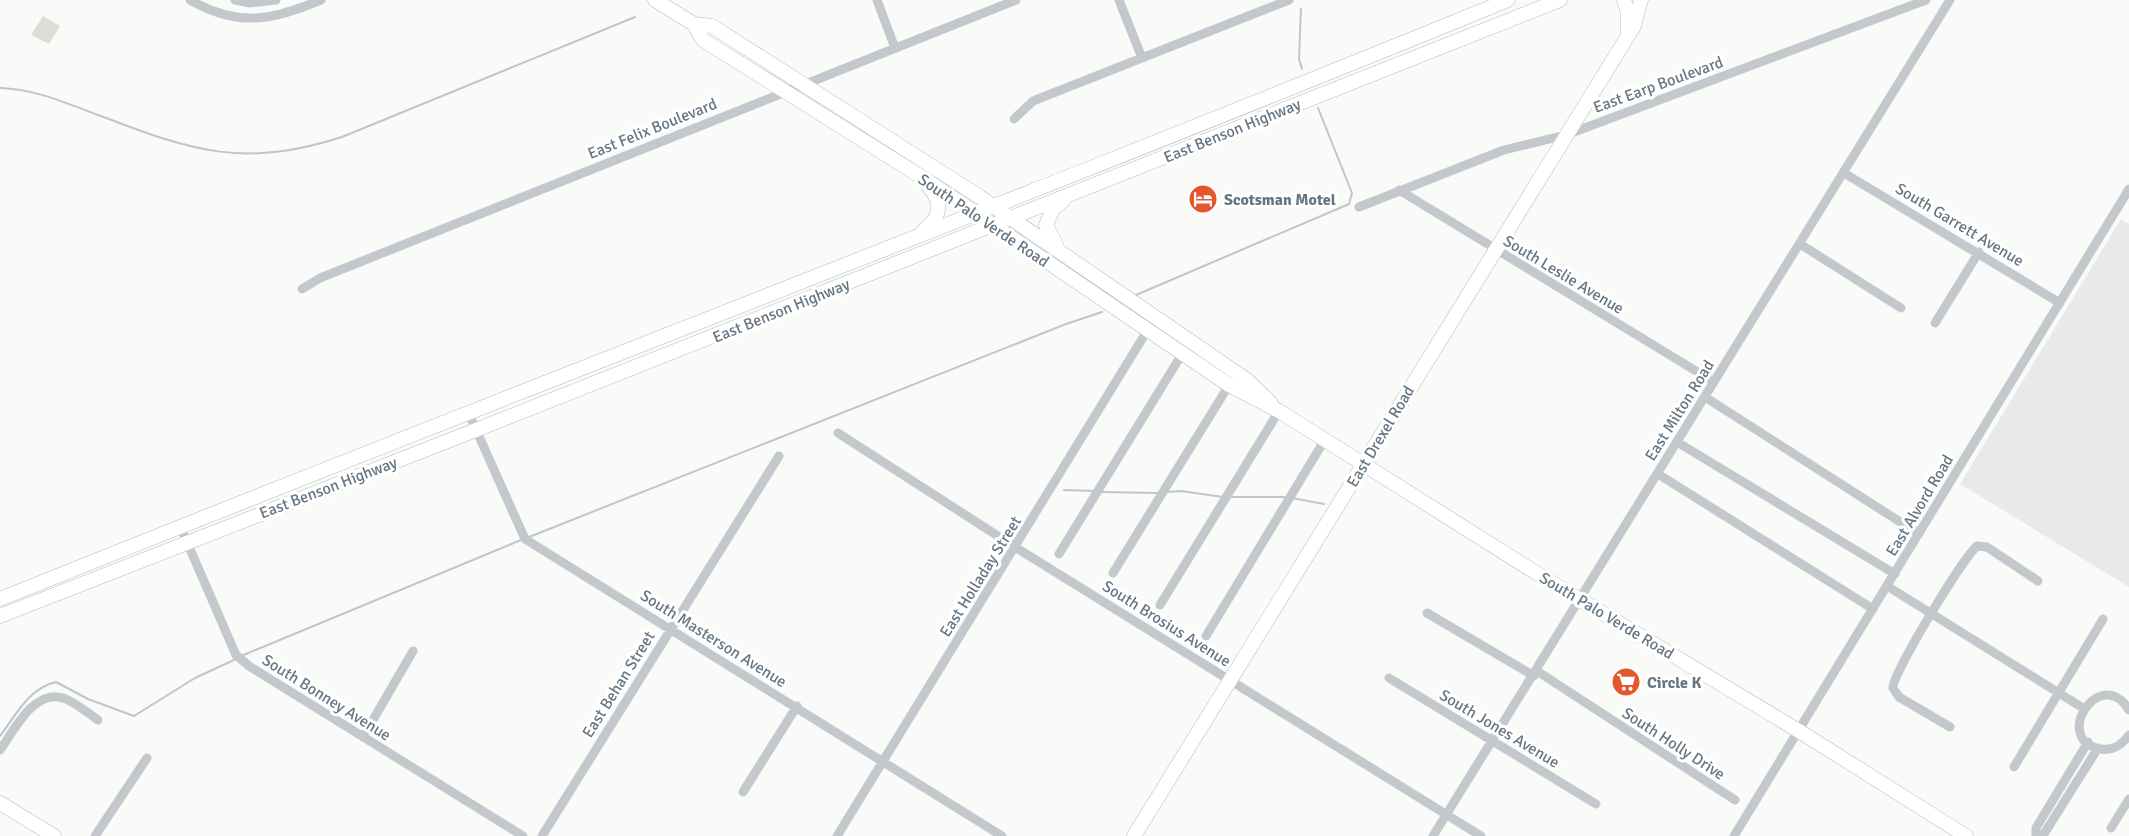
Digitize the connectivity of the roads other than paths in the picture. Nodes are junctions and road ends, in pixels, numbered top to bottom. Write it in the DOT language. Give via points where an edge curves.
graph roads {
  1 [pos="190,0"];
  2 [pos="235,0"];
  3 [pos="276,0"];
  4 [pos="321,0"];
  5 [pos="655,0"];
  6 [pos="877,0"];
  7 [pos="1016,0"];
  8 [pos="1119,0"];
  9 [pos="1289,0"];
  10 [pos="1508,0"];
  11 [pos="1560,0"];
  12 [pos="1624,0"];
  13 [pos="1641,0"];
  14 [pos="1926,0"];
  15 [pos="1950,0"];
  16 [pos="998,3"];
  17 [pos="694,24"];
  18 [pos="1627,36"];
  19 [pos="896,48"];
  20 [pos="1142,58"];
  21 [pos="803,84"];
  22 [pos="785,90"];
  23 [pos="1014,119"];
  24 [pos="1566,135"];
  25 [pos="1844,173"];
  26 [pos="917,175"];
  27 [pos="1084,189"];
  28 [pos="2129,189"];
  29 [pos="1399,190"];
  30 [pos="993,206"];
  31 [pos="1359,207"];
  32 [pos="975,213"];
  33 [pos="1010,218"];
  34 [pos="992,226"];
  35 [pos="914,238"];
  36 [pos="1800,244"];
  37 [pos="1494,250"];
  38 [pos="1060,251"];
  39 [pos="1979,252"];
  40 [pos="302,289"];
  41 [pos="2060,303"];
  42 [pos="1901,309"];
  43 [pos="1935,323"];
  44 [pos="690,327"];
  45 [pos="1147,331"];
  46 [pos="698,342"];
  47 [pos="1182,354"];
  48 [pos="1714,382"];
  49 [pos="1229,385"];
  50 [pos="1705,397"];
  51 [pos="1279,411"];
  52 [pos="469,414"];
  53 [pos="476,430"];
  54 [pos="838,433"];
  55 [pos="1324,441"];
  56 [pos="1677,442"];
  57 [pos="778,456"];
  58 [pos="1362,465"];
  59 [pos="1658,474"];
  60 [pos="180,526"];
  61 [pos="1919,534"];
  62 [pos="185,543"];
  63 [pos="1015,547"];
  64 [pos="1059,554"];
  65 [pos="1113,573"];
  66 [pos="1894,574"];
  67 [pos="2038,581"];
  68 [pos="1887,586"];
  69 [pos="0,599"];
  70 [pos="1581,600"];
  71 [pos="1160,605"];
  72 [pos="1873,609"];
  73 [pos="1427,614"];
  74 [pos="1932,614"];
  75 [pos="0,616"];
  76 [pos="2103,619"];
  77 [pos="670,628"];
  78 [pos="1206,636"];
  79 [pos="413,651"];
  80 [pos="1536,674"];
  81 [pos="1389,678"];
  82 [pos="1232,680"];
  83 [pos="2058,692"];
  84 [pos="797,706"];
  85 [pos="2083,708"];
  86 [pos="2129,710"];
  87 [pos="98,720"];
  88 [pos="1950,727"];
  89 [pos="1799,731"];
  90 [pos="2129,736"];
  91 [pos="363,737"];
  92 [pos="1494,742"];
  93 [pos="2088,742"];
  94 [pos="2098,748"];
  95 [pos="0,750"];
  96 [pos="147,758"];
  97 [pos="884,760"];
  98 [pos="2014,767"];
  99 [pos="743,792"];
  100 [pos="2129,799"];
  101 [pos="1735,800"];
  102 [pos="0,803"];
  103 [pos="1596,804"];
  104 [pos="1447,815"];
  105 [pos="2111,828"];
  106 [pos="54,836"];
  107 [pos="95,836"];
  108 [pos="523,836"];
  109 [pos="542,836"];
  110 [pos="837,836"];
  111 [pos="1002,836"];
  112 [pos="1134,836"];
  113 [pos="1434,836"];
  114 [pos="1481,836"];
  115 [pos="1734,836"];
  116 [pos="1966,836"];
  117 [pos="2037,836"];
  1 -- 4 [label="street" via="206,10 236,19 264,19"];
  2 -- 3 [label="street"];
  5 -- 17 [label="main road, South Palo Verde Road"];
  6 -- 19 [label="street"];
  7 -- 16 [label="street, East Felix Boulevard"];
  8 -- 20 [label="street"];
  9 -- 20 [label="street"];
  10 -- 30 [label="main road, East Benson Highway"];
  11 -- 27 [label="main road, East Benson Highway"];
  12 -- 18 [label="main road" via="1629,12"];
  13 -- 18 [label="main road, East Drexel Road"];
  14 -- 24 [label="street, East Earp Boulevard"];
  15 -- 25 [label="street, East Milton Road"];
  16 -- 19 [label="street, East Felix Boulevard"];
  17 -- 21 [label="main road, South Palo Verde Road" via="712,26"];
  17 -- 22 [label="main road, South Palo Verde Road" via="703,40"];
  18 -- 24 [label="main road, East Drexel Road"];
  19 -- 21 [label="street, East Felix Boulevard"];
  20 -- 23 [label="street" via="1033,101"];
  21 -- 22 [label="street, East Felix Boulevard"];
  21 -- 30 [label="main road, South Palo Verde Road"];
  22 -- 26 [label="main road, South Palo Verde Road"];
  22 -- 40 [label="street, East Felix Boulevard"];
  24 -- 29 [label="street, East Earp Boulevard" via="1504,150"];
  24 -- 37 [label="main road, East Drexel Road"];
  25 -- 36 [label="street, East Milton Road"];
  25 -- 39 [label="street, South Garrett Avenue"];
  26 -- 32 [label="main road, South Palo Verde Road"];
  26 -- 35 [label="main road" via="938,198 939,210 930,226"];
  27 -- 33 [label="main road, East Benson Highway"];
  27 -- 38 [label="main road" via="1048,216 1050,237"];
  28 -- 41 [label="street, East Alvord Road"];
  29 -- 31 [label="street, East Earp Boulevard"];
  29 -- 37 [label="street, South Leslie Avenue"];
  30 -- 32 [label="main road, East Benson Highway"];
  30 -- 33 [label="main road, South Palo Verde Road"];
  32 -- 34 [label="main road, South Palo Verde Road"];
  32 -- 35 [label="main road, East Benson Highway"];
  33 -- 34 [label="main road, East Benson Highway"];
  33 -- 38 [label="main road, South Palo Verde Road"];
  34 -- 45 [label="main road, South Palo Verde Road"];
  34 -- 46 [label="main road, East Benson Highway"];
  35 -- 44 [label="main road, East Benson Highway"];
  36 -- 42 [label="street"];
  36 -- 48 [label="street, East Milton Road"];
  37 -- 48 [label="street, South Leslie Avenue"];
  37 -- 58 [label="main road, East Drexel Road"];
  38 -- 51 [label="main road, South Palo Verde Road" via="1247,380"];
  39 -- 41 [label="street, South Garrett Avenue"];
  39 -- 43 [label="street"];
  41 -- 61 [label="street, East Alvord Road"];
  44 -- 46 [label="main road"];
  44 -- 52 [label="main road, East Benson Highway"];
  45 -- 47 [label="main road, South Palo Verde Road"];
  45 -- 63 [label="street, East Holladay Street"];
  46 -- 53 [label="main road, East Benson Highway"];
  47 -- 49 [label="main road, South Palo Verde Road"];
  47 -- 64 [label="street"];
  48 -- 50 [label="street, East Milton Road"];
  49 -- 51 [label="main road, South Palo Verde Road"];
  49 -- 65 [label="street"];
  50 -- 56 [label="street, East Milton Road"];
  50 -- 61 [label="street"];
  51 -- 55 [label="main road, South Palo Verde Road"];
  51 -- 71 [label="street"];
  52 -- 53 [label="street, South Masterson Avenue"];
  52 -- 60 [label="main road, East Benson Highway"];
  53 -- 62 [label="main road, East Benson Highway"];
  53 -- 77 [label="street, South Masterson Avenue" via="525,539"];
  54 -- 63 [label="street, South Brosius Avenue"];
  55 -- 58 [label="main road, South Palo Verde Road"];
  55 -- 78 [label="street"];
  56 -- 59 [label="street, East Milton Road"];
  56 -- 66 [label="street"];
  57 -- 77 [label="street, East Behan Street"];
  58 -- 70 [label="main road, South Palo Verde Road"];
  58 -- 82 [label="main road, East Drexel Road"];
  59 -- 70 [label="street, East Milton Road"];
  59 -- 72 [label="street"];
  60 -- 62 [label="street, South Bonney Avenue"];
  60 -- 69 [label="main road, East Benson Highway"];
  61 -- 66 [label="street, East Alvord Road"];
  62 -- 75 [label="main road, East Benson Highway"];
  62 -- 91 [label="street, South Bonney Avenue" via="236,655"];
  63 -- 82 [label="street, South Brosius Avenue"];
  63 -- 97 [label="street, East Holladay Street"];
  66 -- 68 [label="street, East Alvord Road"];
  67 -- 74 [label="street" via="1977,542"];
  68 -- 72 [label="street, East Alvord Road"];
  68 -- 74 [label="street"];
  70 -- 80 [label="street, East Milton Road"];
  70 -- 89 [label="main road, South Palo Verde Road"];
  72 -- 89 [label="street, East Alvord Road"];
  73 -- 80 [label="street, South Holly Drive"];
  74 -- 83 [label="street"];
  74 -- 88 [label="street" via="1889,689"];
  76 -- 83 [label="street"];
  77 -- 84 [label="street, South Masterson Avenue"];
  77 -- 109 [label="street, East Behan Street"];
  79 -- 91 [label="street"];
  80 -- 92 [label="street, East Milton Road"];
  80 -- 101 [label="street, South Holly Drive"];
  81 -- 92 [label="street, South Jones Avenue"];
  82 -- 104 [label="street, South Brosius Avenue"];
  82 -- 112 [label="main road, East Drexel Road"];
  83 -- 85 [label="street"];
  83 -- 98 [label="street"];
  84 -- 97 [label="street, South Masterson Avenue"];
  84 -- 99 [label="street"];
  85 -- 86 [label="street" via="2104,696 2120,700"];
  85 -- 93 [label="street" via="2079,726"];
  87 -- 95 [label="street" via="60,697 43,699 27,712"];
  89 -- 115 [label="street, East Alvord Road"];
  89 -- 116 [label="main road, South Palo Verde Road"];
  90 -- 94 [label="street" via="2115,748"];
  91 -- 108 [label="street, South Bonney Avenue"];
  92 -- 103 [label="street, South Jones Avenue"];
  92 -- 104 [label="street, East Milton Road"];
  93 -- 94 [label="street"];
  93 -- 117 [label="street" via="2036,828"];
  94 -- 117 [label="street" via="2044,834"];
  96 -- 107 [label="street"];
  97 -- 110 [label="street, East Holladay Street"];
  97 -- 111 [label="street, South Masterson Avenue"];
  100 -- 105 [label="street"];
  102 -- 106 [label="main road"];
  104 -- 113 [label="street, East Milton Road"];
  104 -- 114 [label="street, South Brosius Avenue"];
}
